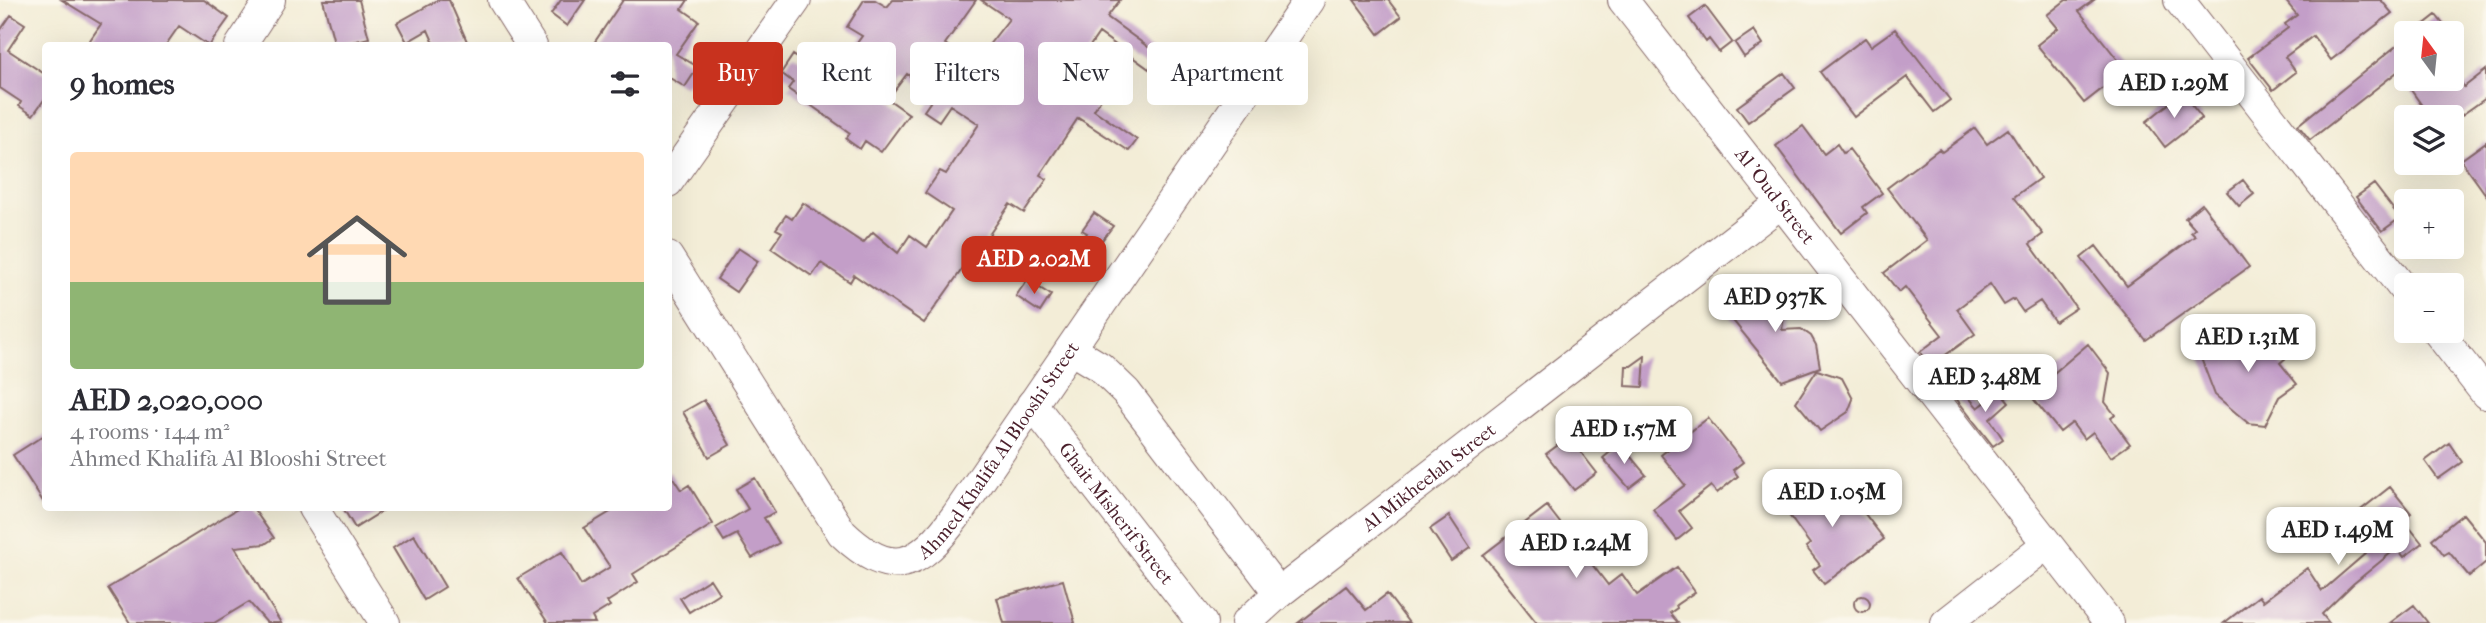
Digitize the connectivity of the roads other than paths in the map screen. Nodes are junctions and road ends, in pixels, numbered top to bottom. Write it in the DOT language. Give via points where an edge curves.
graph roads {
  1 [pos="270,0"];
  2 [pos="503,0"];
  3 [pos="796,0"];
  4 [pos="1309,0"];
  5 [pos="1623,0"];
  6 [pos="2179,0"];
  7 [pos="243,42"];
  8 [pos="529,42"];
  9 [pos="672,176"];
  10 [pos="1780,204"];
  11 [pos="672,263"];
  12 [pos="2394,277"];
  13 [pos="2446,343"];
  14 [pos="1072,350"];
  15 [pos="2486,394"];
  16 [pos="1032,404"];
  17 [pos="315,511"];
  18 [pos="2047,544"];
  19 [pos="1279,593"];
  20 [pos="385,623"];
  21 [pos="1202,623"];
  22 [pos="1246,623"];
  23 [pos="1946,623"];
  24 [pos="2109,623"];
  1 -- 7 [label="street"];
  2 -- 8 [label="street"];
  3 -- 9 [label="street"];
  4 -- 14 [label="street, Ahmed Khalifa Al Blooshi Street"];
  5 -- 10 [label="street, Al 'Oud Street"];
  6 -- 12 [label="street"];
  10 -- 18 [label="street, Al 'Oud Street"];
  10 -- 19 [label="street, Al Mikheelah Street"];
  11 -- 16 [label="street, Ahmed Khalifa Al Blooshi Street" via="842,533 865,555 887,562 912,559 929,549 957,516"];
  13 -- 15 [label="street"];
  14 -- 16 [label="street, Ahmed Khalifa Al Blooshi Street"];
  14 -- 19 [label="street" via="1100,367 1126,392"];
  16 -- 21 [label="street, Ghait Misherif Street"];
  17 -- 20 [label="street"];
  18 -- 23 [label="street"];
  18 -- 24 [label="street, Al 'Oud Street"];
  19 -- 22 [label="street, Al Mikheelah Street"];
}
